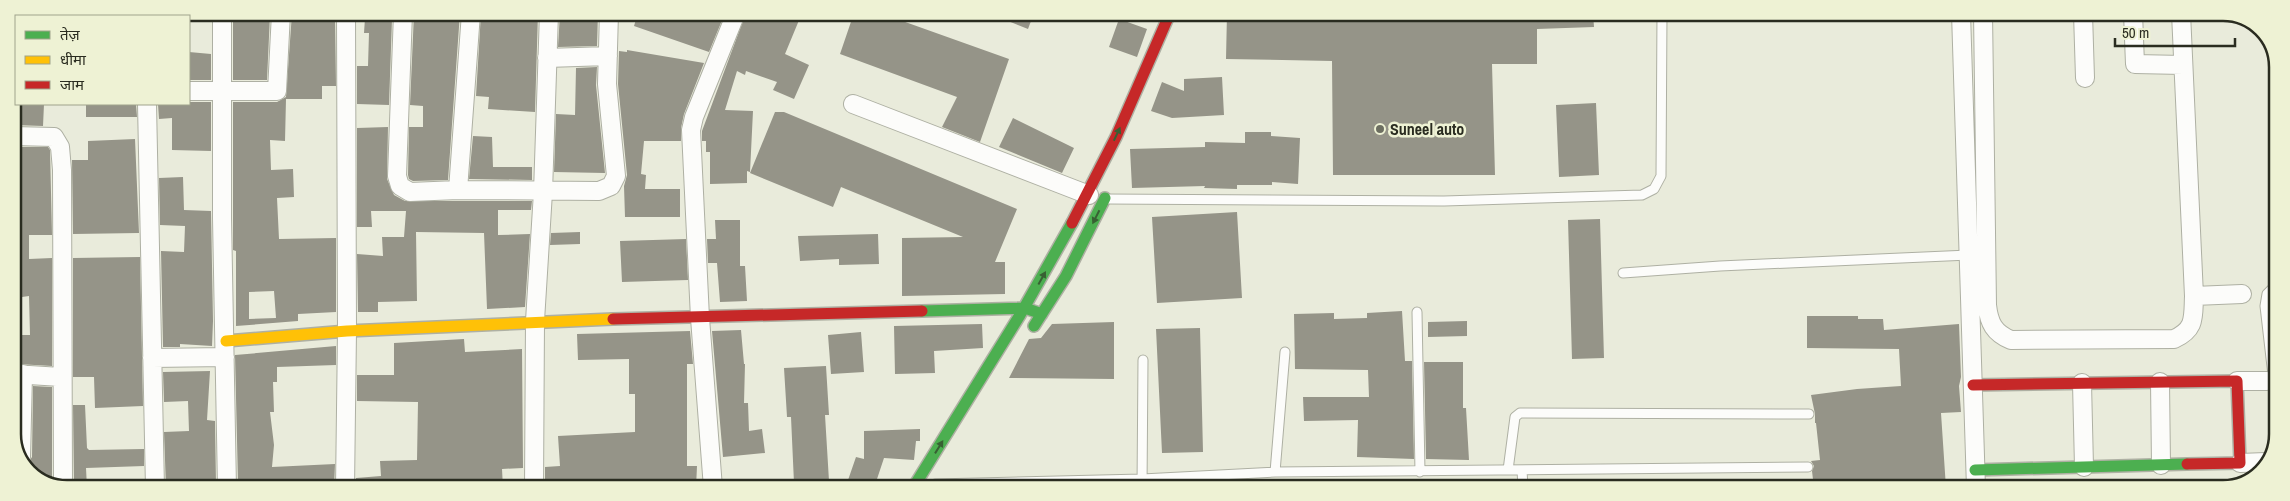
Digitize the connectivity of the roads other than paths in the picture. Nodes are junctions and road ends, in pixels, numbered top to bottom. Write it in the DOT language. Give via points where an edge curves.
graph roads {
  1 [pos="222,21"];
  2 [pos="281,21"];
  3 [pos="346,21"];
  4 [pos="403,21"];
  5 [pos="470,21"];
  6 [pos="549,21"];
  7 [pos="609,21"];
  8 [pos="733,21"];
  9 [pos="1168,21"];
  10 [pos="1662,21"];
  11 [pos="1961,21"];
  12 [pos="1983,21"];
  13 [pos="2082,21"];
  14 [pos="2133,21"];
  15 [pos="2181,21"];
  16 [pos="608,56"];
  17 [pos="548,58"];
  18 [pos="2183,65"];
  19 [pos="2085,78"];
  20 [pos="190,91"];
  21 [pos="222,91"];
  22 [pos="852,104"];
  23 [pos="147,105"];
  24 [pos="21,136"];
  25 [pos="458,190"];
  26 [pos="543,192"];
  27 [pos="1101,195"];
  28 [pos="1968,255"];
  29 [pos="1623,273"];
  30 [pos="2269,292"];
  31 [pos="2242,294"];
  32 [pos="2194,296"];
  33 [pos="1026,308"];
  34 [pos="1417,312"];
  35 [pos="1042,314"];
  36 [pos="700,318"];
  37 [pos="535,321"];
  38 [pos="347,331"];
  39 [pos="1026,338"];
  40 [pos="2269,344"];
  41 [pos="225,349"];
  42 [pos="1285,352"];
  43 [pos="152,358"];
  44 [pos="1143,360"];
  45 [pos="21,374"];
  46 [pos="61,377"];
  47 [pos="2237,381"];
  48 [pos="2267,381"];
  49 [pos="2160,382"];
  50 [pos="2082,383"];
  51 [pos="1972,384"];
  52 [pos="1809,414"];
  53 [pos="2240,462"];
  54 [pos="2259,462"];
  55 [pos="2161,465"];
  56 [pos="1808,467"];
  57 [pos="2084,467"];
  58 [pos="1508,470"];
  59 [pos="1522,470"];
  60 [pos="1975,470"];
  61 [pos="1275,472"];
  62 [pos="1420,472"];
  63 [pos="63,480"];
  64 [pos="154,480"];
  65 [pos="227,480"];
  66 [pos="345,480"];
  67 [pos="534,480"];
  68 [pos="713,480"];
  69 [pos="919,480"];
  70 [pos="1142,480"];
  71 [pos="1178,480"];
  72 [pos="1523,480"];
  73 [pos="1976,480"];
  1 -- 21 [label="street"];
  2 -- 21 [label="street" via="277,91"];
  3 -- 38 [label="street"];
  4 -- 25 [label="street" via="397,176 400,186 410,192"];
  5 -- 25 [label="street"];
  6 -- 17 [label="street"];
  7 -- 16 [label="street"];
  8 -- 36 [label="street" via="691,130"];
  27 -- 9 [label="street, one-way" via="1165,38"];
  10 -- 27 [label="lane" via="1661,176 1654,188 1642,195 1444,200"];
  11 -- 28 [label="street"];
  12 -- 32 [label="street" via="1987,305 1988,319 1993,328 2011,340 2174,339 2185,334 2192,324"];
  13 -- 19 [label="street"];
  14 -- 18 [label="street" via="2135,64"];
  15 -- 18 [label="street"];
  16 -- 17 [label="street"];
  16 -- 26 [label="street" via="607,84 616,176 611,186 599,191"];
  17 -- 26 [label="street"];
  18 -- 32 [label="street"];
  20 -- 21 [label="street"];
  21 -- 41 [label="street"];
  22 -- 27 [label="street"];
  23 -- 43 [label="street"];
  24 -- 46 [label="street" via="54,138 60,147"];
  25 -- 26 [label="street"];
  26 -- 37 [label="street"];
  33 -- 27 [label="street, one-way"];
  27 -- 35 [label="street, one-way" via="1066,276"];
  28 -- 29 [label="lane"];
  28 -- 51 [label="street"];
  30 -- 40 [label="lane" via="2265,306"];
  31 -- 32 [label="street"];
  33 -- 35 [label="street"];
  33 -- 36 [label="street"];
  69 -- 33 [label="street, one-way"];
  34 -- 62 [label="lane"];
  35 -- 39 [label="street"];
  36 -- 37 [label="street"];
  36 -- 68 [label="street"];
  37 -- 38 [label="street"];
  37 -- 67 [label="street"];
  38 -- 41 [label="street"];
  38 -- 66 [label="street"];
  41 -- 43 [label="street"];
  41 -- 65 [label="street"];
  42 -- 61 [label="lane"];
  43 -- 64 [label="street"];
  44 -- 70 [label="lane"];
  45 -- 46 [label="street"];
  46 -- 63 [label="street"];
  47 -- 48 [label="street"];
  47 -- 49 [label="street"];
  47 -- 53 [label="street"];
  49 -- 50 [label="street"];
  49 -- 55 [label="street"];
  50 -- 51 [label="street"];
  50 -- 57 [label="street"];
  51 -- 60 [label="street"];
  52 -- 58 [label="lane" via="1520,413 1515,417"];
  53 -- 54 [label="street"];
  53 -- 55 [label="street"];
  55 -- 57 [label="street"];
  56 -- 59 [label="lane"];
  57 -- 60 [label="street"];
  58 -- 59 [label="lane"];
  58 -- 62 [label="lane"];
  59 -- 72 [label="lane"];
  60 -- 73 [label="street"];
  61 -- 62 [label="lane"];
  61 -- 71 [label="lane"];
}
